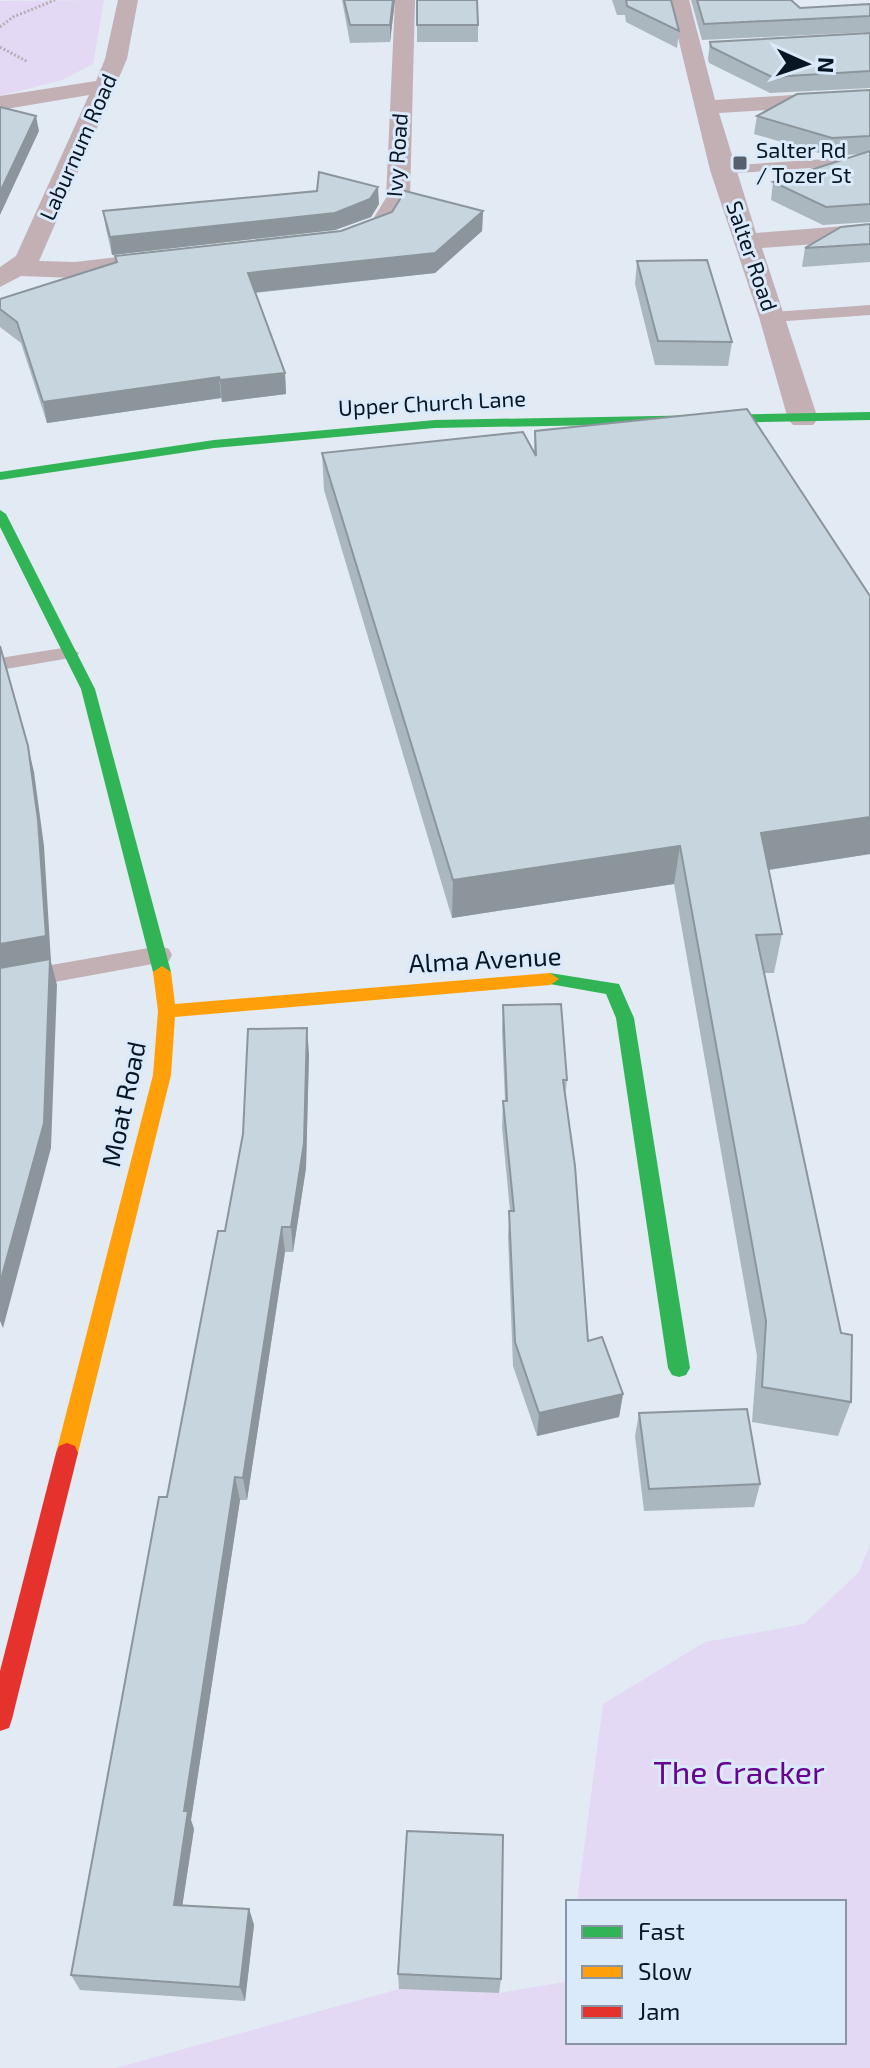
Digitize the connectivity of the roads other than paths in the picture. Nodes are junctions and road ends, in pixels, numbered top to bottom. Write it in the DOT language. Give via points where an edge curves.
graph roads {
  1 [pos="128,0"];
  2 [pos="405,0"];
  3 [pos="679,0"];
  4 [pos="105,86"];
  5 [pos="870,97"];
  6 [pos="0,103"];
  7 [pos="707,107"];
  8 [pos="870,160"];
  9 [pos="722,170"];
  10 [pos="870,232"];
  11 [pos="748,241"];
  12 [pos="309,244"];
  13 [pos="184,258"];
  14 [pos="8,274"];
  15 [pos="870,310"];
  16 [pos="773,317"];
  17 [pos="870,416"];
  18 [pos="803,419"];
  19 [pos="0,476"];
  20 [pos="0,514"];
  21 [pos="69,653"];
  22 [pos="0,664"];
  23 [pos="160,955"];
  24 [pos="0,983"];
  25 [pos="167,1011"];
  26 [pos="679,1368"];
  27 [pos="0,1719"];
  1 -- 4 [label="street, Laburnum Road"];
  2 -- 12 [label="street, Ivy Road" via="398,198 382,224 341,240"];
  3 -- 7 [label="street, Salter Road" via="699,50"];
  4 -- 6 [label="street"];
  4 -- 14 [label="street, Laburnum Road" via="27,260"];
  5 -- 7 [label="street"];
  7 -- 9 [label="street, Salter Road"];
  8 -- 9 [label="lane"];
  9 -- 11 [label="street, Salter Road"];
  10 -- 11 [label="street"];
  11 -- 16 [label="street, Salter Road"];
  13 -- 14 [label="street"];
  15 -- 16 [label="lane"];
  16 -- 18 [label="street, Salter Road"];
  17 -- 18 [label="street, Upper Church Lane"];
  18 -- 19 [label="street, Upper Church Lane" via="435,424 214,444"];
  20 -- 21 [label="street, Moat Road"];
  21 -- 22 [label="lane"];
  21 -- 23 [label="street, Moat Road" via="88,689"];
  23 -- 24 [label="lane"];
  23 -- 25 [label="street, Moat Road"];
  25 -- 26 [label="street, Alma Avenue" via="532,978 613,989 625,1018"];
  25 -- 27 [label="street, Moat Road" via="162,1075"];
}
